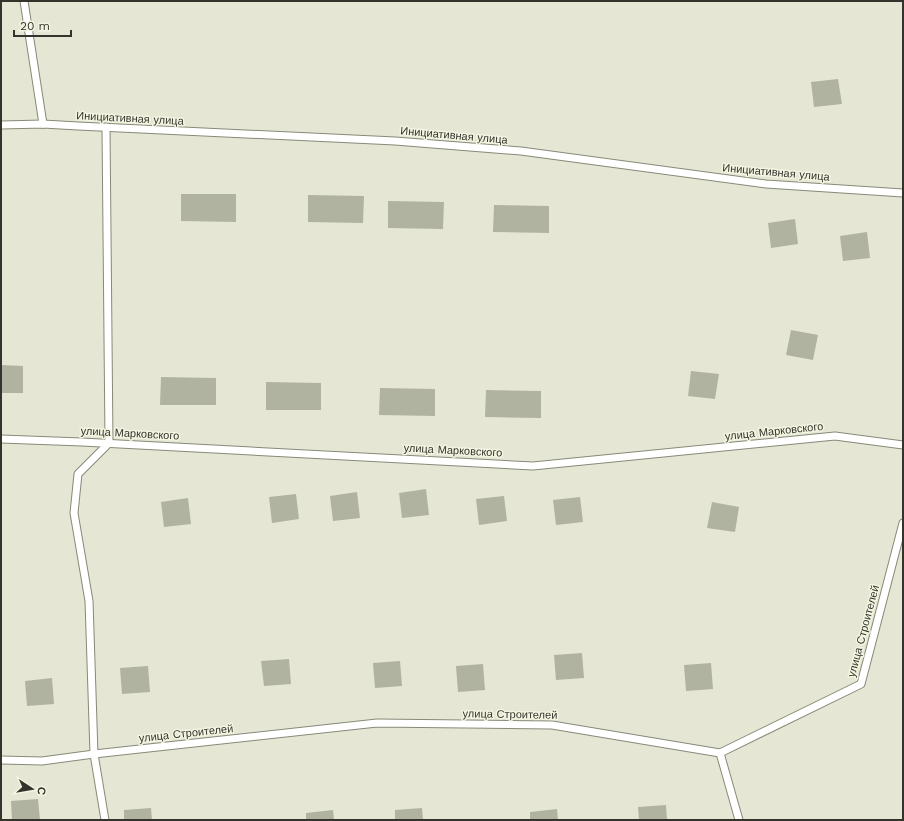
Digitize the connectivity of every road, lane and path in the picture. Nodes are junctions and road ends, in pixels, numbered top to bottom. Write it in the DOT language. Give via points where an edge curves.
graph roads {
  1 [pos="24,1"];
  2 [pos="42,124"];
  3 [pos="1,125"];
  4 [pos="106,128"];
  5 [pos="903,193"];
  6 [pos="1,439"];
  7 [pos="109,443"];
  8 [pos="903,445"];
  9 [pos="903,523"];
  10 [pos="720,752"];
  11 [pos="94,754"];
  12 [pos="1,760"];
  13 [pos="106,820"];
  14 [pos="739,820"];
  1 -- 2 [label="lane"];
  2 -- 3 [label="lane, Инициативная улица"];
  2 -- 4 [label="lane, Инициативная улица"];
  4 -- 5 [label="lane, Инициативная улица" via="395,141 513,151 766,184"];
  4 -- 7 [label="lane"];
  6 -- 7 [label="lane, улица Марковского"];
  7 -- 8 [label="lane, улица Марковского" via="533,466 835,436"];
  7 -- 11 [label="lane" via="78,474 74,513 89,602"];
  9 -- 10 [label="lane, улица Строителей" via="861,684"];
  10 -- 11 [label="lane, улица Строителей" via="552,725 378,723"];
  10 -- 14 [label="lane"];
  11 -- 12 [label="lane, улица Строителей" via="42,761"];
  11 -- 13 [label="lane"];
}
